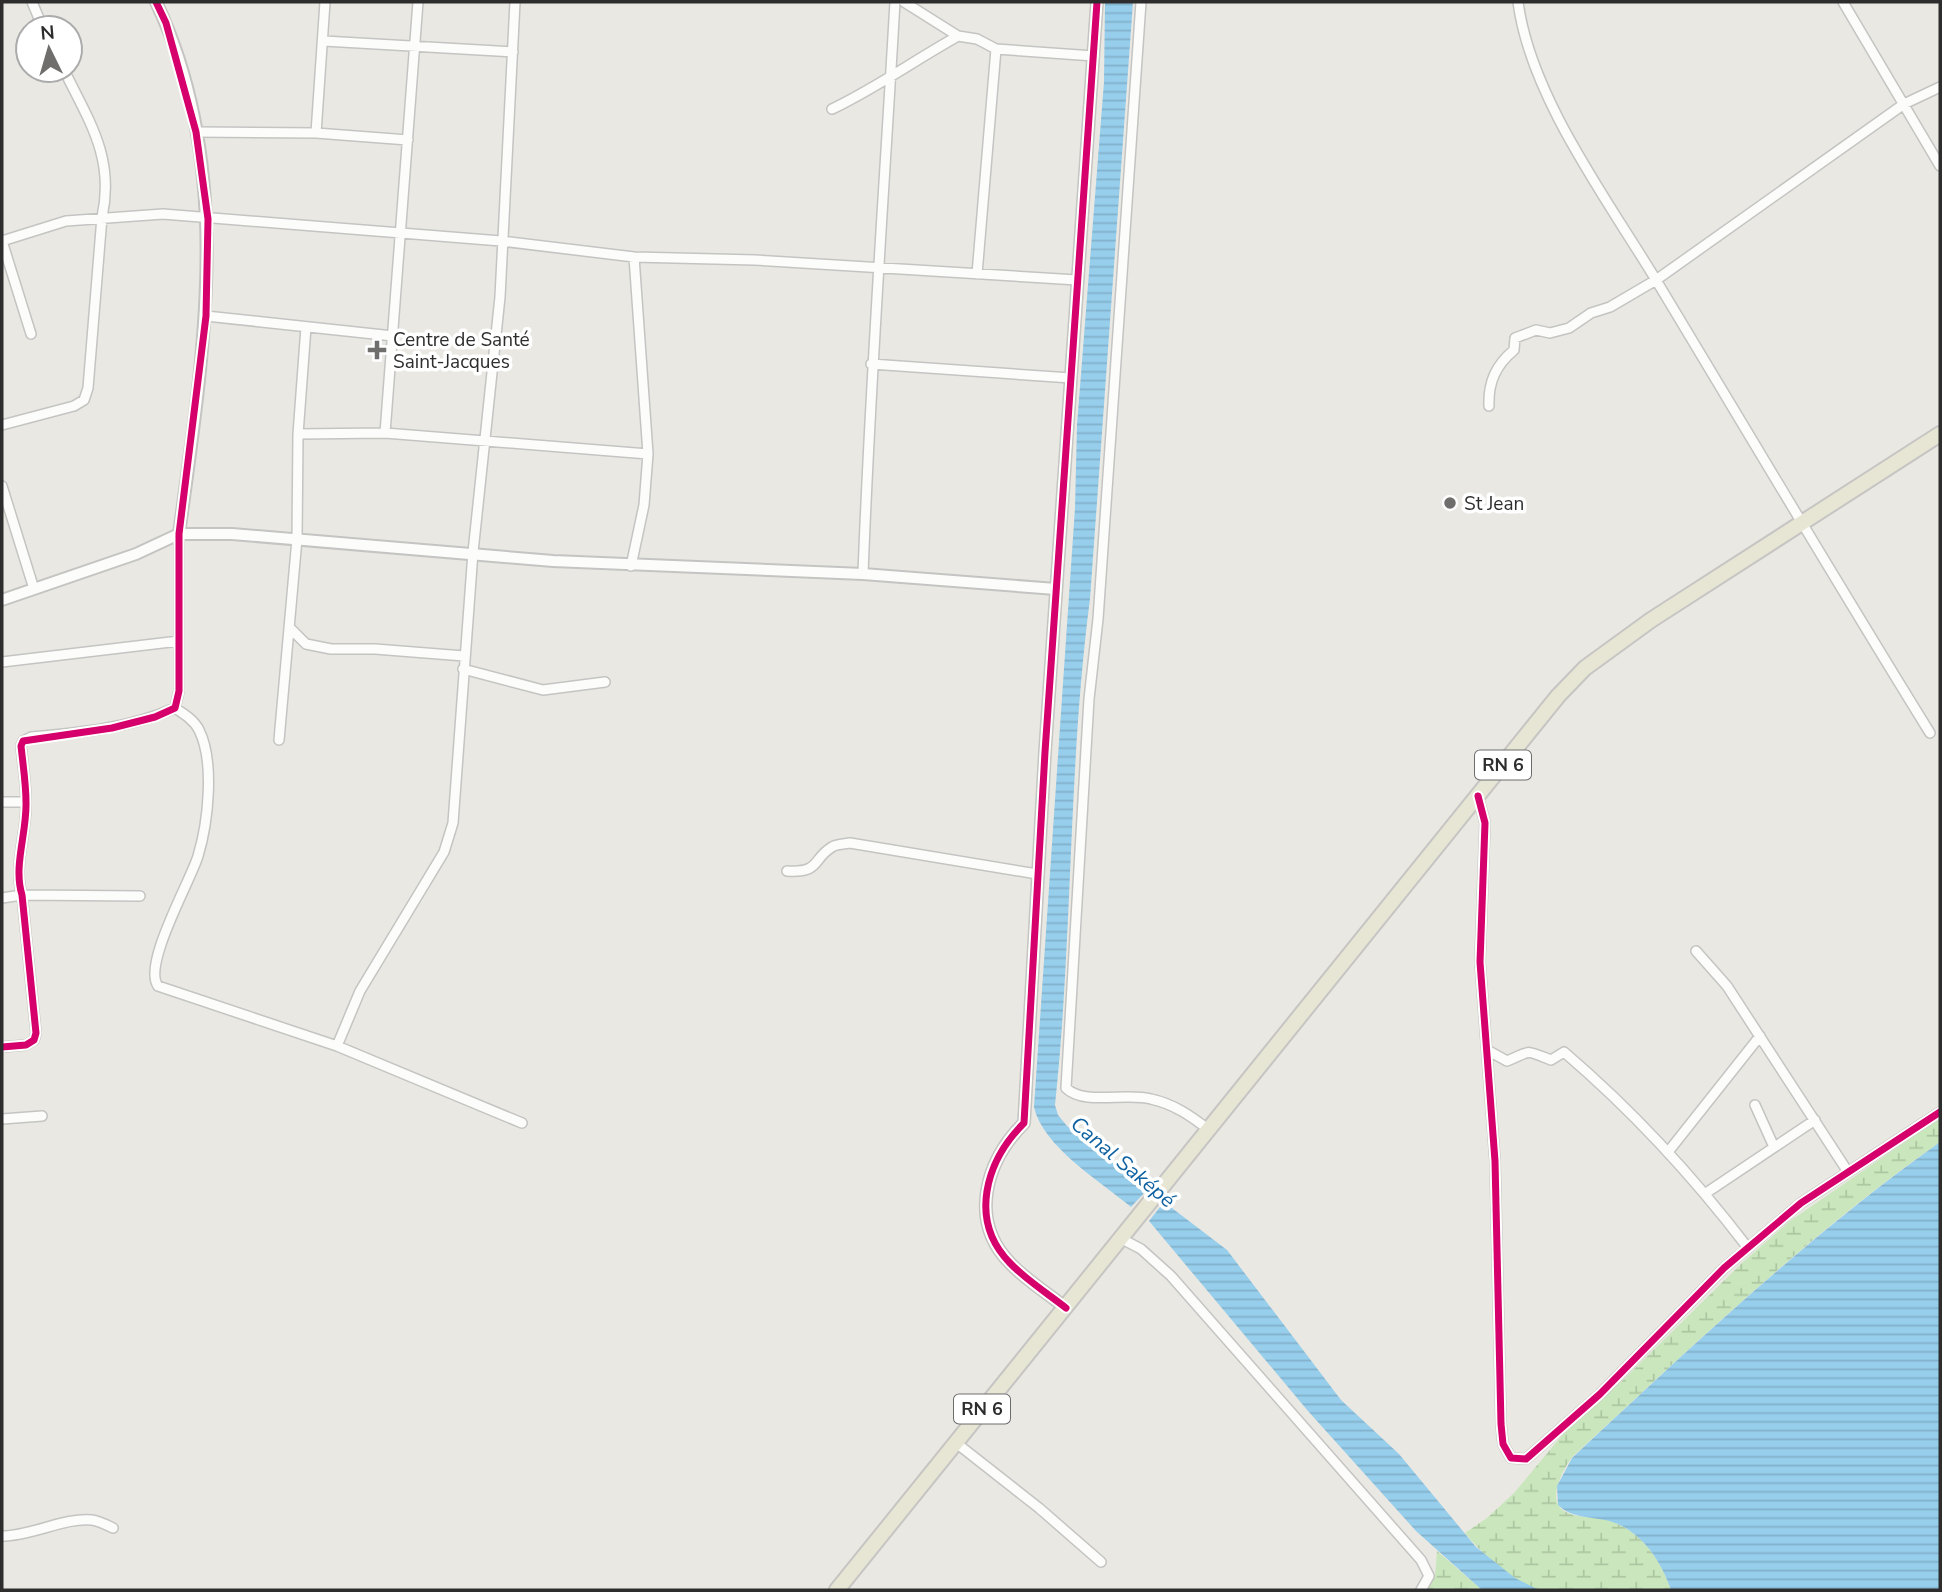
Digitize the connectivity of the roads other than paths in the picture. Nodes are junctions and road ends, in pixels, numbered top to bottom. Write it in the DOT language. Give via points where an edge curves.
graph roads {
  1 [pos="156,2"];
  2 [pos="326,2"];
  3 [pos="418,2"];
  4 [pos="515,2"];
  5 [pos="895,2"];
  6 [pos="904,2"];
  7 [pos="1097,2"];
  8 [pos="1141,2"];
  9 [pos="1518,2"];
  10 [pos="1843,2"];
  11 [pos="958,36"];
  12 [pos="324,41"];
  13 [pos="414,46"];
  14 [pos="996,49"];
  15 [pos="513,52"];
  16 [pos="1094,56"];
  17 [pos="891,74"];
  18 [pos="71,84"];
  19 [pos="1940,87"];
  20 [pos="1904,104"];
  21 [pos="832,109"];
  22 [pos="196,132"];
  23 [pos="316,133"];
  24 [pos="408,140"];
  25 [pos="1940,166"];
  26 [pos="102,218"];
  27 [pos="208,219"];
  28 [pos="400,232"];
  29 [pos="2,241"];
  30 [pos="501,241"];
  31 [pos="634,257"];
  32 [pos="876,267"];
  33 [pos="977,274"];
  34 [pos="1077,280"];
  35 [pos="1656,280"];
  36 [pos="206,316"];
  37 [pos="306,327"];
  38 [pos="31,334"];
  39 [pos="393,336"];
  40 [pos="871,364"];
  41 [pos="1071,378"];
  42 [pos="1489,406"];
  43 [pos="2,425"];
  44 [pos="385,433"];
  45 [pos="298,434"];
  46 [pos="1940,434"];
  47 [pos="484,440"];
  48 [pos="648,454"];
  49 [pos="2,486"];
  50 [pos="1800,524"];
  51 [pos="179,534"];
  52 [pos="298,539"];
  53 [pos="473,552"];
  54 [pos="631,566"];
  55 [pos="863,574"];
  56 [pos="34,589"];
  57 [pos="1056,589"];
  58 [pos="2,600"];
  59 [pos="291,629"];
  60 [pos="179,641"];
  61 [pos="464,656"];
  62 [pos="2,662"];
  63 [pos="463,669"];
  64 [pos="605,682"];
  65 [pos="175,708"];
  66 [pos="1930,733"];
  67 [pos="279,740"];
  68 [pos="1478,796"];
  69 [pos="2,802"];
  70 [pos="26,802"];
  71 [pos="787,871"];
  72 [pos="1037,874"];
  73 [pos="22,895"];
  74 [pos="140,896"];
  75 [pos="2,898"];
  76 [pos="1696,951"];
  77 [pos="1760,1036"];
  78 [pos="337,1046"];
  79 [pos="2,1047"];
  80 [pos="1487,1050"];
  81 [pos="1755,1105"];
  82 [pos="1940,1111"];
  83 [pos="42,1116"];
  84 [pos="2,1119"];
  85 [pos="1815,1120"];
  86 [pos="523,1122"];
  87 [pos="1209,1130"];
  88 [pos="1774,1147"];
  89 [pos="1668,1152"];
  90 [pos="1848,1172"];
  91 [pos="1706,1193"];
  92 [pos="1126,1235"];
  93 [pos="1748,1248"];
  94 [pos="1066,1308"];
  95 [pos="955,1442"];
  96 [pos="113,1528"];
  97 [pos="2,1536"];
  98 [pos="1101,1562"];
  99 [pos="837,1590"];
  100 [pos="1421,1590"];
  1 -- 22 [label="street"];
  2 -- 12 [label="street"];
  3 -- 13 [label="street"];
  4 -- 15 [label="street"];
  5 -- 17 [label="street"];
  6 -- 11 [label="street"];
  7 -- 16 [label="street"];
  8 -- 87 [label="street" via="1089,699 1066,1088 1091,1098 1149,1098 1171,1105"];
  9 -- 35 [label="street" via="1521,27 1553,107"];
  10 -- 20 [label="street"];
  11 -- 14 [label="street"];
  11 -- 17 [label="street"];
  12 -- 13 [label="street"];
  12 -- 23 [label="street"];
  13 -- 15 [label="street"];
  13 -- 24 [label="street"];
  14 -- 16 [label="street"];
  14 -- 33 [label="street"];
  15 -- 30 [label="street"];
  16 -- 34 [label="street"];
  17 -- 21 [label="street" via="877,87"];
  17 -- 32 [label="street"];
  18 -- 26 [label="street" via="103,152 107,195"];
  19 -- 20 [label="street"];
  20 -- 25 [label="street"];
  20 -- 35 [label="street"];
  22 -- 23 [label="street"];
  22 -- 27 [label="street"];
  23 -- 24 [label="street"];
  24 -- 28 [label="street"];
  26 -- 27 [label="street" via="163,214"];
  26 -- 29 [label="street" via="66,221"];
  26 -- 43 [label="street" via="84,400 74,407"];
  27 -- 28 [label="street"];
  27 -- 36 [label="street"];
  28 -- 30 [label="street"];
  28 -- 39 [label="street"];
  29 -- 38 [label="street"];
  30 -- 31 [label="street"];
  30 -- 47 [label="street" via="500,297"];
  31 -- 32 [label="street"];
  31 -- 48 [label="street"];
  32 -- 33 [label="street"];
  32 -- 40 [label="street"];
  33 -- 34 [label="street"];
  34 -- 41 [label="street"];
  35 -- 42 [label="street" via="1569,328 1550,333 1536,330 1515,338 1514,350 1499,362 1488,389"];
  35 -- 50 [label="street"];
  36 -- 37 [label="street"];
  36 -- 51 [label="street"];
  37 -- 39 [label="street"];
  37 -- 45 [label="street"];
  39 -- 44 [label="street"];
  40 -- 41 [label="street"];
  40 -- 55 [label="street"];
  41 -- 57 [label="street"];
  44 -- 45 [label="street"];
  44 -- 47 [label="street"];
  45 -- 52 [label="street"];
  46 -- 50 [label="main road, RN 6"];
  47 -- 48 [label="street"];
  47 -- 53 [label="street"];
  48 -- 54 [label="street" via="644,505"];
  49 -- 56 [label="street"];
  50 -- 66 [label="street"];
  50 -- 68 [label="main road, RN 6" via="1585,668"];
  51 -- 52 [label="street"];
  51 -- 56 [label="street"];
  51 -- 60 [label="street"];
  52 -- 53 [label="street"];
  52 -- 59 [label="street"];
  53 -- 54 [label="street"];
  53 -- 61 [label="street"];
  54 -- 55 [label="street"];
  55 -- 57 [label="street"];
  56 -- 58 [label="street"];
  57 -- 72 [label="street"];
  59 -- 61 [label="street" via="306,644 331,649"];
  59 -- 67 [label="street"];
  60 -- 62 [label="street"];
  60 -- 65 [label="street" via="180,691"];
  61 -- 63 [label="street"];
  63 -- 64 [label="street" via="543,690"];
  63 -- 78 [label="street" via="459,773 444,852 360,991"];
  65 -- 70 [label="street" via="112,728 23,741"];
  65 -- 78 [label="street" via="198,729 208,769 208,792 198,856 177,900 155,982"];
  68 -- 80 [label="street" via="1485,823 1480,962"];
  68 -- 87 [label="main road, RN 6"];
  69 -- 70 [label="street"];
  70 -- 73 [label="street" via="17,877"];
  71 -- 72 [label="street" via="801,872 818,863 832,847 850,843"];
  72 -- 94 [label="street" via="1024,1123 1007,1139 996,1159 983,1202 998,1248 1010,1264"];
  73 -- 74 [label="street"];
  73 -- 75 [label="street"];
  73 -- 79 [label="street" via="36,1033 26,1045"];
  76 -- 77 [label="street" via="1727,986"];
  77 -- 85 [label="street"];
  77 -- 89 [label="street"];
  78 -- 86 [label="street"];
  80 -- 89 [label="street" via="1507,1060 1522,1052 1551,1060 1564,1052 1612,1093"];
  80 -- 93 [label="street" via="1495,1161 1501,1424 1503,1444 1511,1458 1526,1459 1562,1430"];
  81 -- 88 [label="street"];
  82 -- 90 [label="street"];
  83 -- 84 [label="street"];
  85 -- 88 [label="street"];
  85 -- 90 [label="street"];
  87 -- 92 [label="main road, RN 6"];
  88 -- 91 [label="street"];
  89 -- 91 [label="street"];
  90 -- 93 [label="street" via="1801,1203"];
  91 -- 93 [label="street"];
  92 -- 94 [label="main road, RN 6"];
  92 -- 100 [label="street" via="1171,1276 1421,1560 1429,1576"];
  94 -- 95 [label="main road, RN 6"];
  95 -- 98 [label="street"];
  95 -- 99 [label="main road, RN 6"];
  96 -- 97 [label="street" via="93,1520 78,1521"];
}
